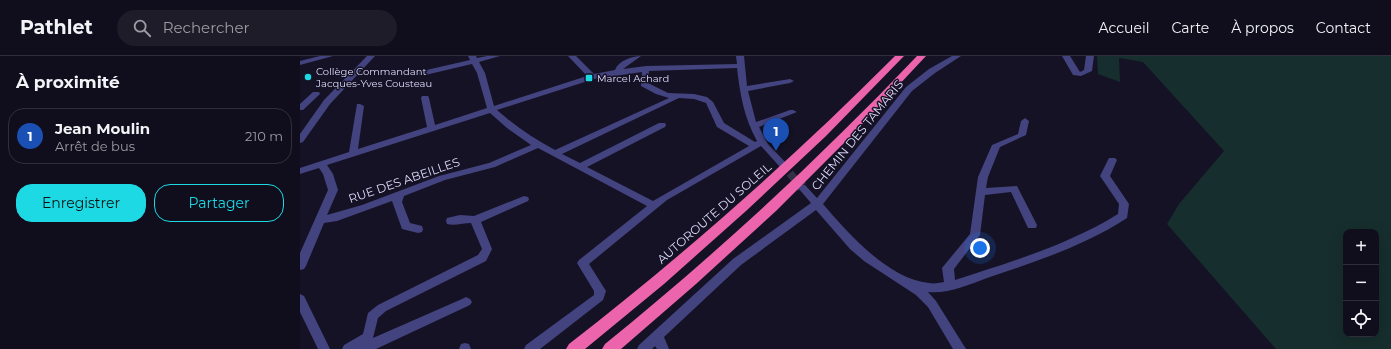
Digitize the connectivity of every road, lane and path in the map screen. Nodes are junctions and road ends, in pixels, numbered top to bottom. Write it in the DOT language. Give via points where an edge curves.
graph roads {
  1 [pos="329,56"];
  2 [pos="371,56"];
  3 [pos="496,56"];
  4 [pos="572,56"];
  5 [pos="636,56"];
  6 [pos="740,56"];
  7 [pos="900,56"];
  8 [pos="922,56"];
  9 [pos="957,56"];
  10 [pos="1066,56"];
  11 [pos="1090,56"];
  12 [pos="474,58"];
  13 [pos="300,63"];
  14 [pos="741,66"];
  15 [pos="646,68"];
  16 [pos="619,71"];
  17 [pos="421,74"];
  18 [pos="592,77"];
  19 [pos="790,81"];
  20 [pos="743,89"];
  21 [pos="316,94"];
  22 [pos="425,98"];
  23 [pos="675,98"];
  24 [pos="360,106"];
  25 [pos="300,108"];
  26 [pos="491,109"];
  27 [pos="793,112"];
  28 [pos="1025,121"];
  29 [pos="662,125"];
  30 [pos="754,126"];
  31 [pos="432,129"];
  32 [pos="300,140"];
  33 [pos="759,144"];
  34 [pos="538,145"];
  35 [pos="353,153"];
  36 [pos="555,154"];
  37 [pos="1112,160"];
  38 [pos="321,164"];
  39 [pos="782,164"];
  40 [pos="579,167"];
  41 [pos="300,171"];
  42 [pos="802,187"];
  43 [pos="981,192"];
  44 [pos="399,195"];
  45 [pos="524,199"];
  46 [pos="817,204"];
  47 [pos="653,205"];
  48 [pos="321,220"];
  49 [pos="475,220"];
  50 [pos="451,221"];
  51 [pos="1032,225"];
  52 [pos="418,229"];
  53 [pos="300,266"];
  54 [pos="905,282"];
  55 [pos="950,286"];
  56 [pos="300,299"];
  57 [pos="466,302"];
  58 [pos="657,336"];
  59 [pos="362,342"];
  60 [pos="324,349"];
  61 [pos="348,349"];
  62 [pos="530,349"];
  63 [pos="574,349"];
  64 [pos="610,349"];
  65 [pos="643,349"];
  66 [pos="663,349"];
  67 [pos="960,349"];
  1 -- 13 [label="street"];
  2 -- 32 [label="street" via="326,102"];
  3 -- 12 [label="street"];
  4 -- 18 [label="street"];
  5 -- 16 [label="street" via="620,67"];
  6 -- 14 [label="street"];
  7 -- 63 [label="highway, AUTOROUTE DU SOLEIL" via="782,172 704,242"];
  8 -- 64 [label="highway" via="805,175"];
  9 -- 46 [label="street, CHEMIN DES TAMARIS" via="909,89"];
  10 -- 11 [label="street" via="1076,73 1081,74 1088,72"];
  12 -- 17 [label="street"];
  12 -- 26 [label="street" via="488,93"];
  14 -- 15 [label="street"];
  14 -- 20 [label="street"];
  15 -- 16 [label="street"];
  15 -- 33 [label="street" via="644,84 668,95 696,96 706,100 720,125"];
  16 -- 18 [label="street"];
  18 -- 26 [label="street"];
  19 -- 20 [label="street"];
  20 -- 30 [label="street"];
  21 -- 25 [label="street"];
  22 -- 31 [label="street"];
  23 -- 36 [label="street"];
  24 -- 35 [label="street"];
  26 -- 31 [label="street"];
  26 -- 34 [label="street"];
  27 -- 30 [label="street"];
  28 -- 43 [label="street" via="1022,135 996,145 983,177"];
  29 -- 40 [label="street"];
  30 -- 33 [label="street"];
  31 -- 35 [label="street"];
  33 -- 39 [label="street"];
  33 -- 47 [label="street"];
  34 -- 36 [label="street"];
  34 -- 44 [label="street, RUE DES ABEILLES" via="492,165 442,178"];
  35 -- 38 [label="street"];
  36 -- 40 [label="street"];
  37 -- 55 [label="street" via="1105,176 1124,204 1123,216 1092,234 1023,262"];
  38 -- 41 [label="street"];
  38 -- 48 [label="street" via="328,174 333,190"];
  40 -- 47 [label="street"];
  42 -- 46 [label="street"];
  43 -- 51 [label="street" via="1014,188"];
  43 -- 55 [label="street" via="975,235 948,268"];
  44 -- 48 [label="street, RUE DES ABEILLES"];
  44 -- 52 [label="street" via="397,202 406,226"];
  45 -- 49 [label="street"];
  46 -- 54 [label="street" via="854,246"];
  46 -- 58 [label="street, CHEMIN DES TAMARIS" via="737,262"];
  47 -- 62 [label="street" via="642,217 583,263 600,290 599,297"];
  48 -- 53 [label="street"];
  49 -- 50 [label="street"];
  49 -- 59 [label="street" via="486,249 482,258 376,312 372,316 370,336"];
  54 -- 55 [label="street" via="929,288"];
  54 -- 67 [label="street" via="932,304"];
  56 -- 60 [label="street"];
  57 -- 59 [label="street" via="375,344"];
  58 -- 65 [label="street, CHEMIN DES TAMARIS"];
  58 -- 66 [label="street"];
  59 -- 61 [label="street"];
}
